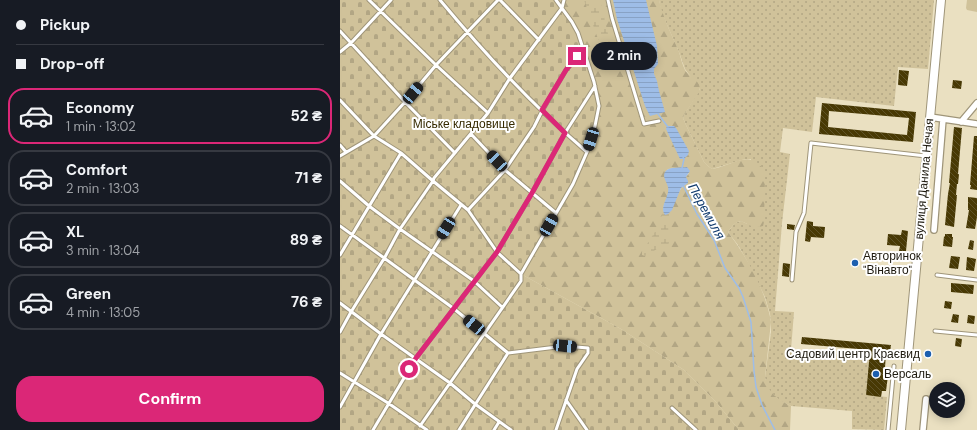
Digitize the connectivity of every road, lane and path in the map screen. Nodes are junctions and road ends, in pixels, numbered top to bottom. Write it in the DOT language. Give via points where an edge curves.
graph roads {
  1 [pos="369,0"];
  2 [pos="391,0"];
  3 [pos="440,0"];
  4 [pos="499,0"];
  5 [pos="556,0"];
  6 [pos="564,0"];
  7 [pos="608,0"];
  8 [pos="941,0"];
  9 [pos="562,8"];
  10 [pos="380,11"];
  11 [pos="340,31"];
  12 [pos="467,33"];
  13 [pos="539,40"];
  14 [pos="351,43"];
  15 [pos="584,48"];
  16 [pos="340,52"];
  17 [pos="436,65"];
  18 [pos="510,78"];
  19 [pos="595,86"];
  20 [pos="340,100"];
  21 [pos="405,102"];
  22 [pos="977,103"];
  23 [pos="542,110"];
  24 [pos="488,113"];
  25 [pos="930,117"];
  26 [pos="943,119"];
  27 [pos="659,121"];
  28 [pos="961,122"];
  29 [pos="977,124"];
  30 [pos="565,133"];
  31 [pos="471,134"];
  32 [pos="374,136"];
  33 [pos="340,145"];
  34 [pos="346,152"];
  35 [pos="587,152"];
  36 [pos="401,153"];
  37 [pos="455,153"];
  38 [pos="340,156"];
  39 [pos="926,156"];
  40 [pos="505,170"];
  41 [pos="433,181"];
  42 [pos="341,183"];
  43 [pos="532,193"];
  44 [pos="461,205"];
  45 [pos="369,206"];
  46 [pos="468,210"];
  47 [pos="556,213"];
  48 [pos="340,226"];
  49 [pos="400,229"];
  50 [pos="934,230"];
  51 [pos="352,235"];
  52 [pos="432,251"];
  53 [pos="497,252"];
  54 [pos="340,255"];
  55 [pos="384,258"];
  56 [pos="521,274"];
  57 [pos="937,275"];
  58 [pos="414,279"];
  59 [pos="792,280"];
  60 [pos="977,280"];
  61 [pos="474,281"];
  62 [pos="340,303"];
  63 [pos="502,307"];
  64 [pos="453,308"];
  65 [pos="351,312"];
  66 [pos="935,331"];
  67 [pos="340,332"];
  68 [pos="381,334"];
  69 [pos="485,334"];
  70 [pos="977,335"];
  71 [pos="508,353"];
  72 [pos="416,358"];
  73 [pos="894,366"];
  74 [pos="340,373"];
  75 [pos="354,382"];
  76 [pos="450,383"];
  77 [pos="926,399"];
  78 [pos="566,400"];
  79 [pos="388,403"];
  80 [pos="475,404"];
  81 [pos="340,407"];
  82 [pos="672,408"];
  83 [pos="499,422"];
  84 [pos="420,426"];
  85 [pos="557,426"];
  86 [pos="373,430"];
  87 [pos="427,430"];
  88 [pos="459,430"];
  89 [pos="494,430"];
  90 [pos="511,430"];
  91 [pos="556,430"];
  92 [pos="560,430"];
  93 [pos="587,430"];
  94 [pos="696,430"];
  95 [pos="888,430"];
  96 [pos="901,430"];
  97 [pos="923,430"];
  1 -- 10 [label="lane"];
  2 -- 10 [label="lane"];
  3 -- 12 [label="lane"];
  4 -- 12 [label="lane"];
  4 -- 13 [label="lane"];
  5 -- 9 [label="lane"];
  6 -- 9 [label="lane"];
  7 -- 27 [label="lane" via="644,124"];
  8 -- 25 [label="main road, вулиця Данила Нечая"];
  9 -- 13 [label="lane"];
  9 -- 15 [label="lane" via="572,22"];
  10 -- 14 [label="lane"];
  10 -- 17 [label="lane"];
  11 -- 14 [label="lane"];
  12 -- 17 [label="lane"];
  12 -- 18 [label="lane"];
  13 -- 18 [label="lane"];
  14 -- 16 [label="lane"];
  14 -- 21 [label="lane"];
  15 -- 19 [label="lane"];
  15 -- 23 [label="lane" via="570,65"];
  17 -- 21 [label="lane"];
  17 -- 24 [label="lane"];
  18 -- 23 [label="lane"];
  18 -- 24 [label="lane"];
  19 -- 30 [label="lane"];
  19 -- 35 [label="lane" via="599,106"];
  20 -- 32 [label="lane"];
  21 -- 32 [label="lane"];
  21 -- 37 [label="lane"];
  22 -- 28 [label="street"];
  23 -- 30 [label="lane"];
  23 -- 40 [label="lane" via="534,127"];
  24 -- 31 [label="lane"];
  25 -- 26 [label="street"];
  25 -- 39 [label="main road, вулиця Данила Нечая"];
  26 -- 28 [label="street"];
  26 -- 50 [label="street"];
  28 -- 29 [label="street"];
  30 -- 35 [label="lane"];
  30 -- 43 [label="lane"];
  31 -- 37 [label="lane"];
  31 -- 40 [label="lane"];
  32 -- 34 [label="lane"];
  32 -- 36 [label="lane"];
  33 -- 34 [label="lane"];
  34 -- 38 [label="lane"];
  35 -- 47 [label="lane"];
  36 -- 41 [label="lane"];
  36 -- 45 [label="lane"];
  37 -- 41 [label="lane"];
  39 -- 59 [label="lane" via="811,143 804,213 796,232"];
  39 -- 96 [label="main road, вулиця Данила Нечая"];
  40 -- 43 [label="lane"];
  40 -- 46 [label="lane"];
  41 -- 44 [label="lane"];
  41 -- 49 [label="lane"];
  42 -- 45 [label="lane"];
  43 -- 47 [label="lane"];
  43 -- 53 [label="lane"];
  44 -- 46 [label="lane"];
  44 -- 52 [label="lane"];
  45 -- 49 [label="lane"];
  45 -- 51 [label="lane"];
  46 -- 53 [label="lane"];
  47 -- 56 [label="lane"];
  48 -- 51 [label="lane"];
  49 -- 52 [label="lane"];
  49 -- 55 [label="lane"];
  51 -- 54 [label="lane"];
  51 -- 55 [label="lane"];
  52 -- 58 [label="lane"];
  52 -- 61 [label="lane"];
  53 -- 56 [label="lane"];
  53 -- 61 [label="lane"];
  55 -- 58 [label="lane"];
  55 -- 65 [label="lane"];
  56 -- 63 [label="lane" via="521,281"];
  57 -- 60 [label="lane"];
  58 -- 64 [label="lane"];
  58 -- 68 [label="lane"];
  61 -- 63 [label="lane"];
  61 -- 64 [label="lane"];
  62 -- 65 [label="lane"];
  63 -- 69 [label="lane"];
  64 -- 69 [label="lane"];
  64 -- 72 [label="lane"];
  65 -- 67 [label="lane"];
  65 -- 68 [label="lane"];
  66 -- 70 [label="lane"];
  68 -- 72 [label="lane"];
  68 -- 75 [label="lane"];
  69 -- 71 [label="lane"];
  69 -- 76 [label="lane"];
  71 -- 78 [label="lane" via="565,346 588,348"];
  71 -- 80 [label="lane"];
  72 -- 76 [label="lane"];
  72 -- 79 [label="lane"];
  73 -- 95 [label="lane"];
  74 -- 75 [label="lane"];
  75 -- 79 [label="lane"];
  75 -- 81 [label="lane"];
  76 -- 80 [label="lane"];
  76 -- 84 [label="lane"];
  77 -- 97 [label="street"];
  78 -- 85 [label="lane"];
  78 -- 93 [label="lane"];
  79 -- 84 [label="lane"];
  79 -- 86 [label="lane"];
  80 -- 83 [label="lane"];
  80 -- 88 [label="lane"];
  82 -- 94 [label="lane"];
  83 -- 89 [label="lane"];
  83 -- 90 [label="lane"];
  84 -- 87 [label="lane"];
  85 -- 91 [label="lane"];
  85 -- 92 [label="lane"];
}
